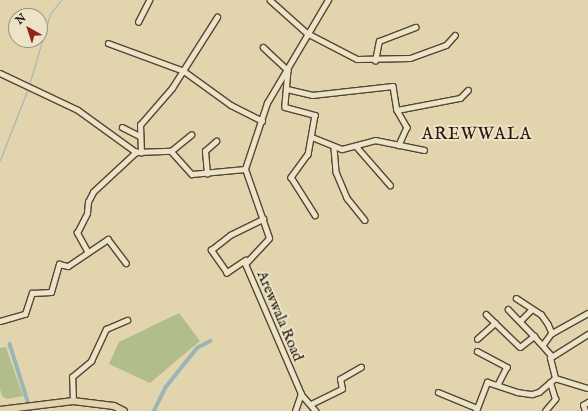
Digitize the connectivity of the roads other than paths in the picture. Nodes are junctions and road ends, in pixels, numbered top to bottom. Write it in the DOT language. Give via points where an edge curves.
graph roads {
  1 [pos="149,0"];
  2 [pos="270,0"];
  3 [pos="328,0"];
  4 [pos="217,17"];
  5 [pos="138,22"];
  6 [pos="415,27"];
  7 [pos="307,33"];
  8 [pos="455,35"];
  9 [pos="108,42"];
  10 [pos="263,47"];
  11 [pos="376,61"];
  12 [pos="286,67"];
  13 [pos="184,71"];
  14 [pos="0,73"];
  15 [pos="287,89"];
  16 [pos="468,90"];
  17 [pos="397,110"];
  18 [pos="262,121"];
  19 [pos="122,127"];
  20 [pos="191,135"];
  21 [pos="140,136"];
  22 [pos="312,137"];
  23 [pos="216,141"];
  24 [pos="399,145"];
  25 [pos="356,146"];
  26 [pos="334,148"];
  27 [pos="424,150"];
  28 [pos="171,151"];
  29 [pos="138,153"];
  30 [pos="245,169"];
  31 [pos="207,174"];
  32 [pos="390,185"];
  33 [pos="314,215"];
  34 [pos="263,219"];
  35 [pos="365,220"];
  36 [pos="87,251"];
  37 [pos="246,260"];
  38 [pos="126,263"];
  39 [pos="516,298"];
  40 [pos="508,309"];
  41 [pos="531,310"];
  42 [pos="588,313"];
  43 [pos="486,314"];
  44 [pos="127,320"];
  45 [pos="0,321"];
  46 [pos="520,321"];
  47 [pos="495,323"];
  48 [pos="552,333"];
  49 [pos="588,334"];
  50 [pos="534,336"];
  51 [pos="477,339"];
  52 [pos="544,344"];
  53 [pos="477,351"];
  54 [pos="552,356"];
  55 [pos="361,367"];
  56 [pos="555,378"];
  57 [pos="550,383"];
  58 [pos="498,385"];
  59 [pos="588,388"];
  60 [pos="438,392"];
  61 [pos="301,394"];
  62 [pos="73,401"];
  63 [pos="588,402"];
  64 [pos="311,404"];
  65 [pos="477,409"];
  66 [pos="0,410"];
  67 [pos="124,411"];
  68 [pos="295,411"];
  69 [pos="316,411"];
  70 [pos="545,411"];
  71 [pos="585,411"];
  1 -- 5 [label="street"];
  2 -- 7 [label="street"];
  3 -- 7 [label="street"];
  4 -- 13 [label="street"];
  6 -- 11 [label="street" via="380,41"];
  7 -- 11 [label="street" via="353,57"];
  7 -- 12 [label="street"];
  8 -- 11 [label="street" via="446,45 425,54"];
  9 -- 13 [label="street"];
  10 -- 12 [label="street"];
  12 -- 15 [label="street"];
  12 -- 18 [label="street" via="267,103"];
  13 -- 18 [label="street" via="231,105"];
  13 -- 21 [label="street" via="140,124"];
  14 -- 29 [label="street" via="78,110"];
  15 -- 17 [label="street" via="312,95 393,86"];
  15 -- 22 [label="street" via="285,107 315,115"];
  16 -- 17 [label="street" via="460,98"];
  17 -- 24 [label="street" via="407,128"];
  18 -- 30 [label="street"];
  19 -- 21 [label="street"];
  20 -- 28 [label="street"];
  21 -- 29 [label="street"];
  22 -- 26 [label="street"];
  22 -- 33 [label="street" via="306,158 291,177"];
  23 -- 31 [label="street" via="205,152"];
  24 -- 25 [label="street" via="375,140"];
  24 -- 27 [label="street"];
  25 -- 26 [label="street"];
  25 -- 32 [label="street"];
  26 -- 35 [label="street" via="335,167 341,185 353,208"];
  28 -- 29 [label="street"];
  28 -- 31 [label="street" via="192,174"];
  29 -- 36 [label="street" via="93,192 88,202 87,213 77,233"];
  30 -- 31 [label="street"];
  30 -- 34 [label="street, Arewwala Road"];
  34 -- 37 [label="street, Arewwala Road" via="268,243"];
  34 -- 37 [label="street" via="230,235 211,250 227,273"];
  36 -- 38 [label="street" via="108,239"];
  36 -- 45 [label="street" via="68,266 58,265 51,292 32,293 25,314"];
  37 -- 61 [label="street, Arewwala Road" via="278,346"];
  39 -- 41 [label="street"];
  40 -- 46 [label="street"];
  41 -- 46 [label="street"];
  41 -- 48 [label="street" via="541,314"];
  42 -- 48 [label="street"];
  43 -- 47 [label="street"];
  44 -- 62 [label="street" via="106,329 91,361 72,377"];
  46 -- 50 [label="street"];
  47 -- 50 [label="street" via="520,347"];
  47 -- 51 [label="street"];
  48 -- 52 [label="street"];
  49 -- 54 [label="street"];
  50 -- 52 [label="street"];
  52 -- 54 [label="street"];
  53 -- 58 [label="street" via="508,367"];
  54 -- 56 [label="street"];
  55 -- 64 [label="street" via="340,378 342,389"];
  56 -- 57 [label="street"];
  56 -- 59 [label="street"];
  57 -- 58 [label="street" via="532,394"];
  57 -- 70 [label="street" via="555,399"];
  58 -- 65 [label="street" via="484,385"];
  60 -- 65 [label="street"];
  61 -- 64 [label="street, Arewwala Road"];
  61 -- 68 [label="street"];
  62 -- 66 [label="main road"];
  62 -- 67 [label="main road" via="114,406"];
  63 -- 71 [label="street" via="583,405"];
  64 -- 69 [label="street, Arewwala Road"];
}
